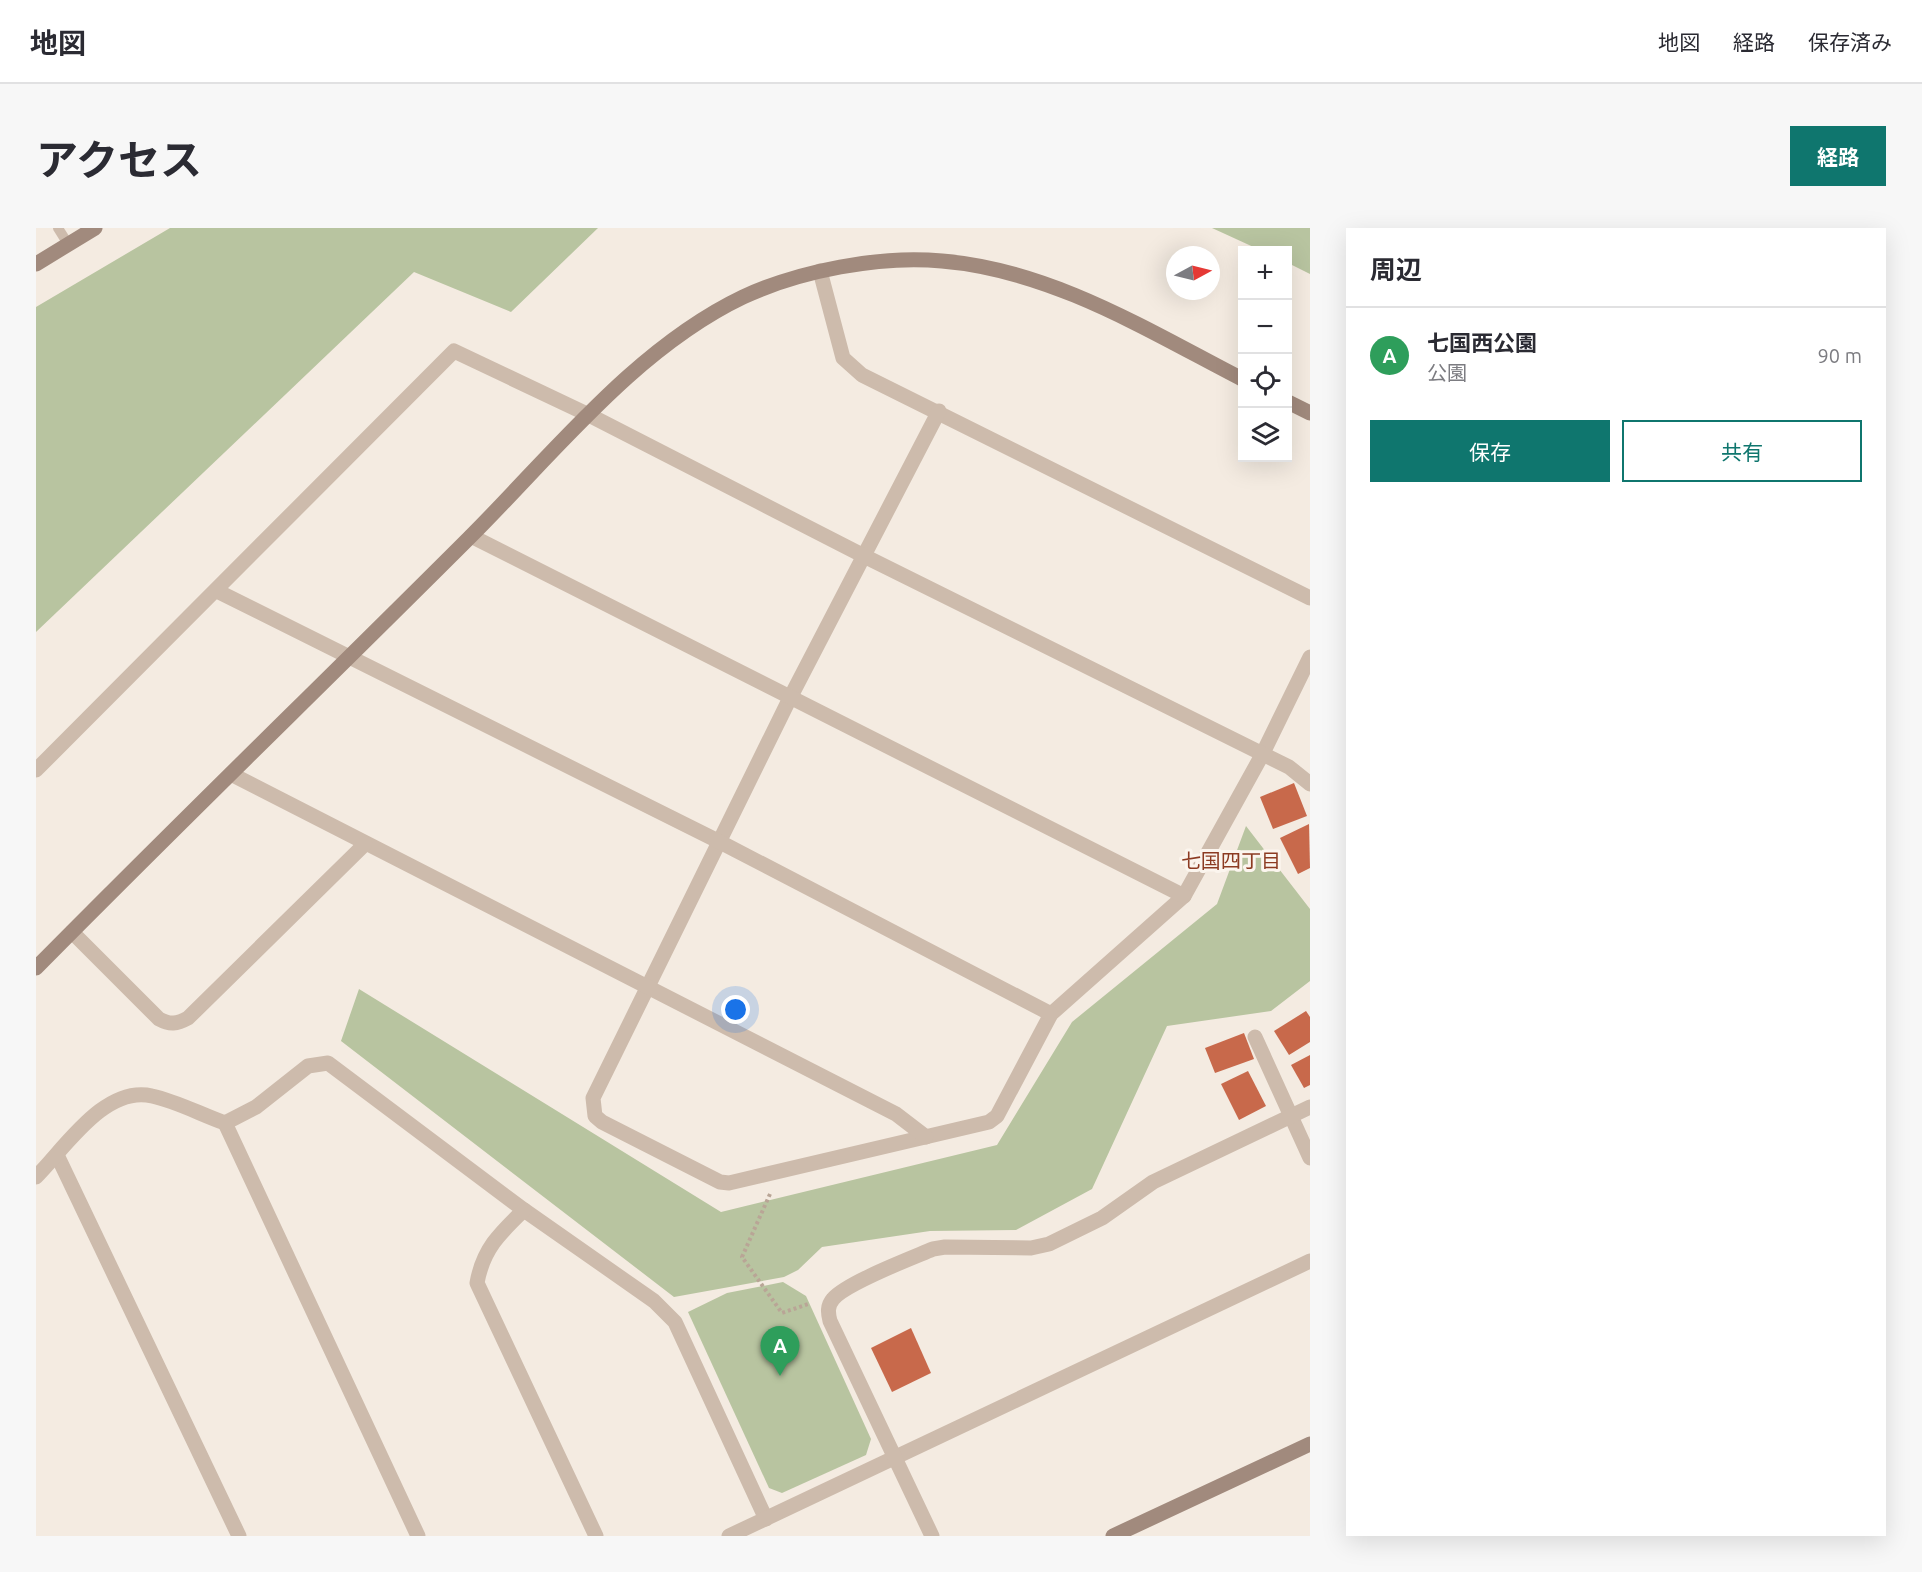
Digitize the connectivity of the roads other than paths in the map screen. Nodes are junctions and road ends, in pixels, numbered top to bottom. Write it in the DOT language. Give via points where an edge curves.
graph roads {
  1 [pos="58,228"];
  2 [pos="95,228"];
  3 [pos="68,244"];
  4 [pos="36,264"];
  5 [pos="820,271"];
  6 [pos="1238,377"];
  7 [pos="1292,404"];
  8 [pos="939,411"];
  9 [pos="1310,413"];
  10 [pos="589,415"];
  11 [pos="471,536"];
  12 [pos="864,556"];
  13 [pos="217,591"];
  14 [pos="1310,598"];
  15 [pos="349,656"];
  16 [pos="1310,657"];
  17 [pos="790,698"];
  18 [pos="1262,754"];
  19 [pos="36,770"];
  20 [pos="231,774"];
  21 [pos="1310,784"];
  22 [pos="720,842"];
  23 [pos="365,844"];
  24 [pos="1184,896"];
  25 [pos="72,932"];
  26 [pos="36,968"];
  27 [pos="647,985"];
  28 [pos="1051,1014"];
  29 [pos="1255,1037"];
  30 [pos="1310,1107"];
  31 [pos="1291,1116"];
  32 [pos="225,1124"];
  33 [pos="926,1137"];
  34 [pos="57,1155"];
  35 [pos="1310,1158"];
  36 [pos="36,1177"];
  37 [pos="524,1209"];
  38 [pos="1310,1261"];
  39 [pos="1310,1444"];
  40 [pos="896,1456"];
  41 [pos="766,1519"];
  42 [pos="239,1536"];
  43 [pos="418,1536"];
  44 [pos="596,1536"];
  45 [pos="729,1536"];
  46 [pos="932,1536"];
  47 [pos="1113,1536"];
  1 -- 3 [label="lane"];
  2 -- 3 [label="street"];
  3 -- 4 [label="street"];
  5 -- 6 [label="street" via="861,264 939,260 1019,275 1093,303"];
  5 -- 8 [label="street" via="843,358 862,375"];
  5 -- 10 [label="street" via="743,297 708,318 645,363"];
  7 -- 9 [label="street"];
  8 -- 12 [label="street"];
  8 -- 14 [label="street"];
  10 -- 11 [label="street"];
  10 -- 12 [label="street"];
  10 -- 13 [label="street" via="454,351"];
  11 -- 15 [label="street"];
  11 -- 17 [label="street"];
  12 -- 17 [label="street"];
  12 -- 18 [label="street"];
  13 -- 15 [label="street"];
  13 -- 19 [label="street"];
  15 -- 20 [label="street"];
  15 -- 22 [label="street"];
  16 -- 18 [label="street"];
  17 -- 22 [label="street"];
  17 -- 24 [label="street"];
  18 -- 21 [label="street" via="1289,767"];
  18 -- 24 [label="street"];
  20 -- 23 [label="street"];
  20 -- 25 [label="street"];
  22 -- 27 [label="street"];
  22 -- 28 [label="street"];
  23 -- 25 [label="street" via="179,1023 168,1024 159,1019"];
  23 -- 27 [label="street"];
  24 -- 28 [label="street"];
  25 -- 26 [label="street"];
  27 -- 33 [label="street" via="896,1114"];
  27 -- 33 [label="street" via="593,1098 595,1116 602,1122 729,1183"];
  28 -- 33 [label="street" via="997,1116 989,1122"];
  29 -- 31 [label="street"];
  30 -- 31 [label="street"];
  31 -- 35 [label="street"];
  31 -- 40 [label="street" via="1153,1182 1102,1218 1049,1244 1031,1248 945,1247 834,1297 829,1307 830,1321"];
  32 -- 34 [label="street" via="151,1095 123,1096 98,1111"];
  32 -- 37 [label="street" via="256,1107 308,1065 328,1063"];
  32 -- 43 [label="street"];
  34 -- 36 [label="street"];
  34 -- 42 [label="street"];
  37 -- 41 [label="street" via="654,1301 675,1322"];
  37 -- 44 [label="street" via="498,1235 480,1262 477,1283"];
  38 -- 40 [label="street"];
  39 -- 47 [label="street"];
  40 -- 41 [label="street"];
  40 -- 46 [label="street"];
  41 -- 45 [label="street"];
}
